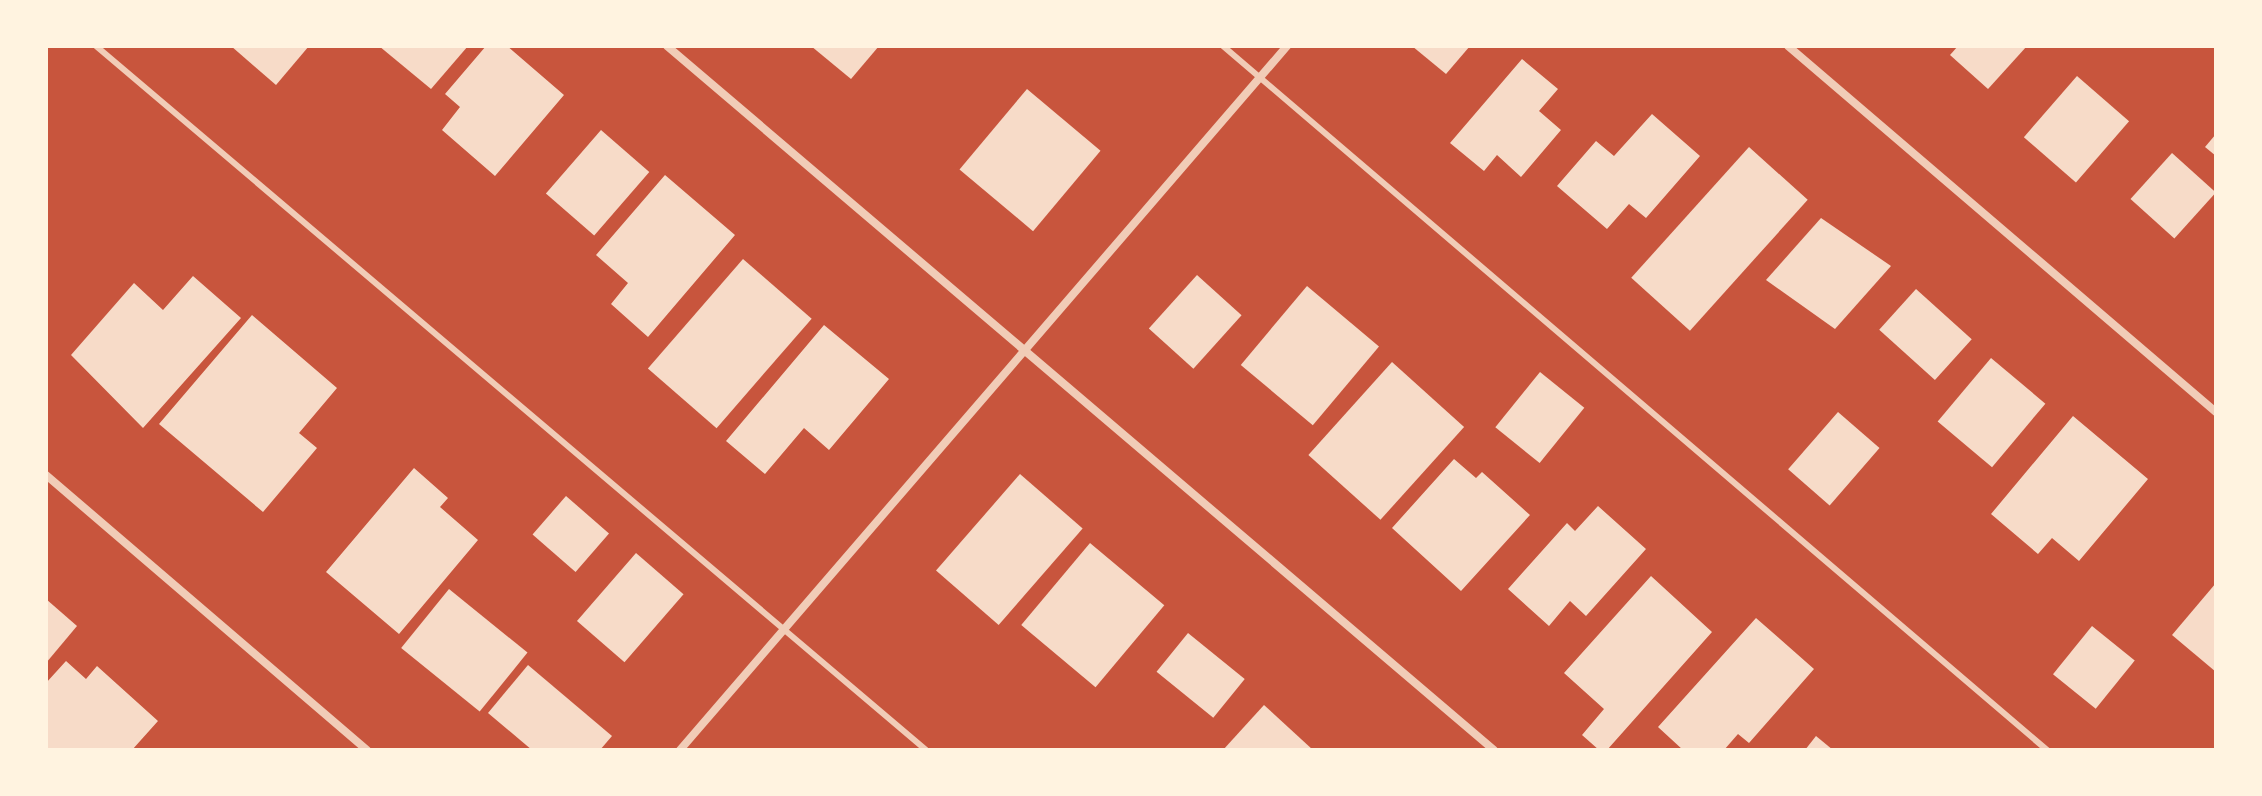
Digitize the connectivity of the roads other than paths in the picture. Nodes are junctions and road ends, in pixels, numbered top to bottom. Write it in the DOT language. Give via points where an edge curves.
graph roads {
  1 [pos="96,46"];
  2 [pos="667,46"];
  3 [pos="1223,46"];
  4 [pos="1287,46"];
  5 [pos="1788,46"];
  6 [pos="1260,78"];
  7 [pos="1027,352"];
  8 [pos="2216,412"];
  9 [pos="46,475"];
  10 [pos="785,630"];
  11 [pos="367,750"];
  12 [pos="680,750"];
  13 [pos="926,750"];
  14 [pos="1494,750"];
  15 [pos="2047,750"];
  1 -- 10 [label="lane"];
  2 -- 7 [label="street"];
  3 -- 6 [label="lane"];
  4 -- 6 [label="street"];
  5 -- 8 [label="street"];
  6 -- 7 [label="street"];
  6 -- 15 [label="lane"];
  7 -- 10 [label="street"];
  7 -- 14 [label="street"];
  9 -- 11 [label="street"];
  10 -- 12 [label="street"];
  10 -- 13 [label="lane"];
}
